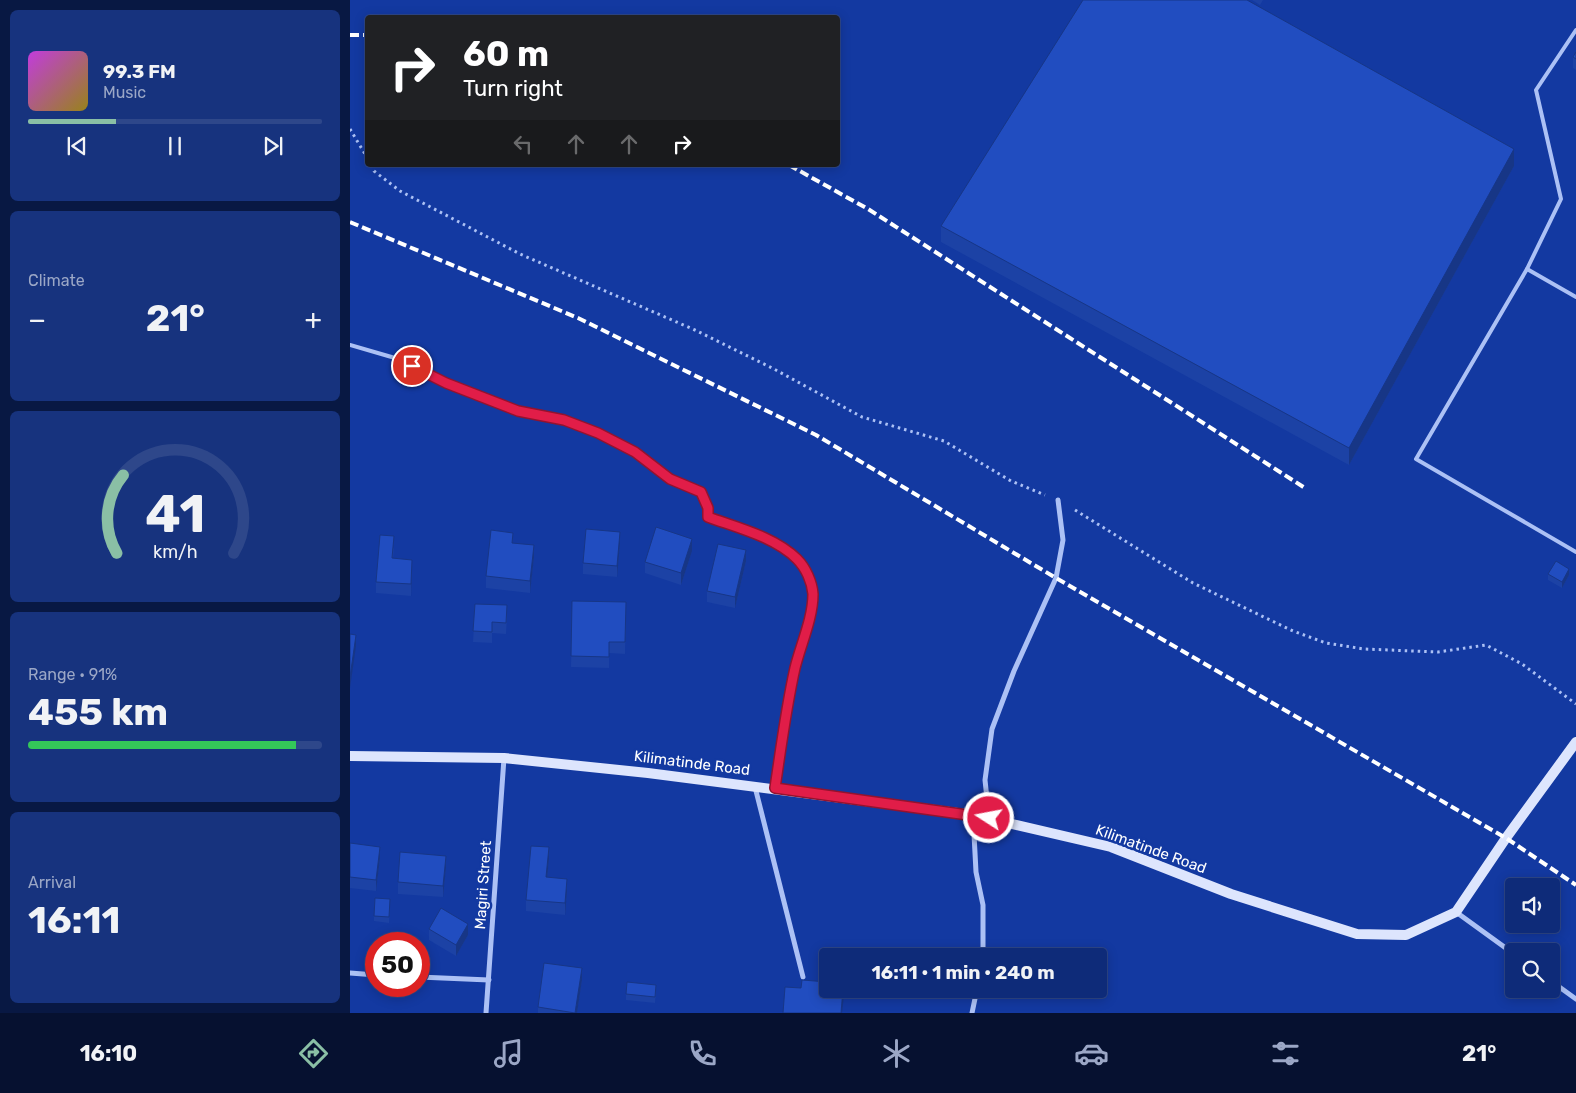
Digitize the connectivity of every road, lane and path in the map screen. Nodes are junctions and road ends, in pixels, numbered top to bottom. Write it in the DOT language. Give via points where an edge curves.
graph roads {
  1 [pos="1576,30"];
  2 [pos="350,129"];
  3 [pos="365,154"];
  4 [pos="372,167"];
  5 [pos="1527,269"];
  6 [pos="1576,296"];
  7 [pos="350,346"];
  8 [pos="1058,500"];
  9 [pos="1576,552"];
  10 [pos="1576,704"];
  11 [pos="1576,742"];
  12 [pos="350,756"];
  13 [pos="504,758"];
  14 [pos="755,786"];
  15 [pos="775,788"];
  16 [pos="973,815"];
  17 [pos="989,818"];
  18 [pos="1456,912"];
  19 [pos="1505,947"];
  20 [pos="983,948"];
  21 [pos="350,973"];
  22 [pos="365,974"];
  23 [pos="430,977"];
  24 [pos="803,977"];
  25 [pos="489,980"];
  26 [pos="1560,988"];
  27 [pos="975,998"];
  28 [pos="1576,1000"];
  29 [pos="486,1013"];
  30 [pos="972,1013"];
  1 -- 5 [label="lane" via="1536,90 1561,199"];
  2 -- 3 [label="path"];
  4 -- 8 [label="path" via="400,190 520,254 694,330 862,417 944,441 1011,481"];
  5 -- 6 [label="lane"];
  5 -- 9 [label="lane" via="1416,459"];
  7 -- 15 [label="lane" via="395,358 446,383 518,411 564,420 598,433 635,452 670,479 701,492 708,517 780,546 798,560 813,593 785,719"];
  8 -- 10 [label="path" via="1193,584 1293,631 1326,643 1364,649 1438,652 1486,644 1522,664"];
  8 -- 17 [label="street" via="1063,540 1056,578 992,729 985,780"];
  11 -- 18 [label="main road"];
  12 -- 13 [label="main road, Kilimatinde Road"];
  13 -- 14 [label="main road, Kilimatinde Road"];
  13 -- 25 [label="street, Magiri Street"];
  14 -- 15 [label="main road, Kilimatinde Road"];
  14 -- 24 [label="street"];
  15 -- 16 [label="main road, Kilimatinde Road"];
  16 -- 17 [label="main road, Kilimatinde Road"];
  16 -- 20 [label="street" via="976,872 983,905"];
  17 -- 18 [label="main road, Kilimatinde Road" via="1111,847 1231,894 1357,934 1406,935"];
  18 -- 19 [label="street"];
  21 -- 22 [label="street"];
  23 -- 25 [label="street"];
  25 -- 29 [label="street, Magiri Street"];
  26 -- 28 [label="street"];
  27 -- 30 [label="street"];
}
